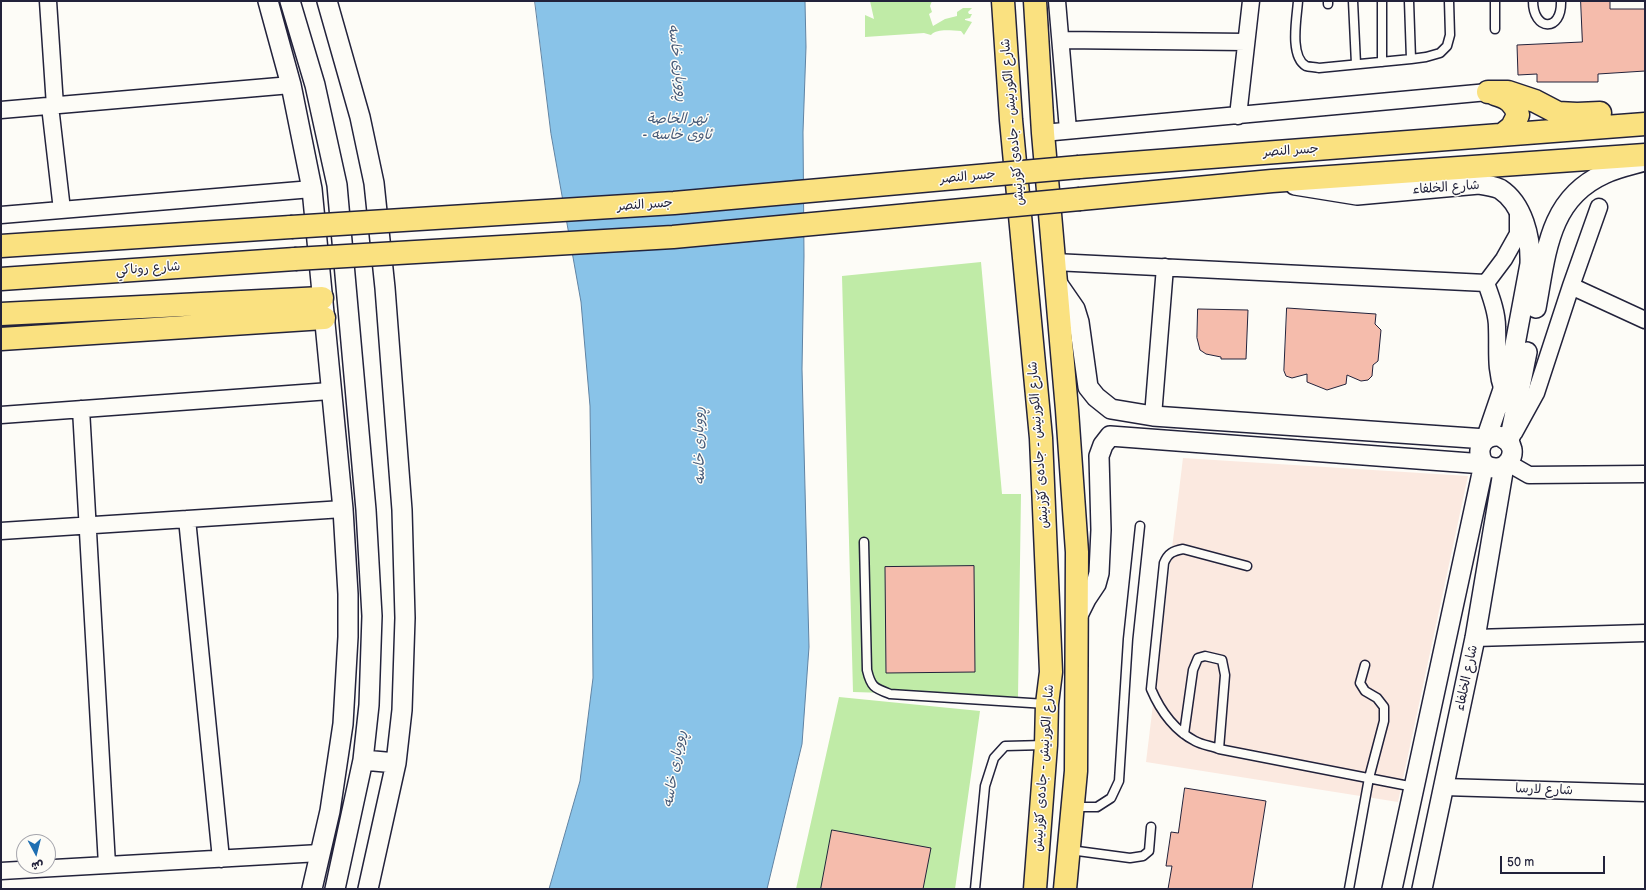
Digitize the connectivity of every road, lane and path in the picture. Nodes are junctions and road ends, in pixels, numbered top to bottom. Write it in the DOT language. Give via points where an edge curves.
graph roads {
  1 [pos="48,1"];
  2 [pos="268,1"];
  3 [pos="290,1"];
  4 [pos="327,1"];
  5 [pos="1003,1"];
  6 [pos="1035,1"];
  7 [pos="1057,1"];
  8 [pos="1251,1"];
  9 [pos="1298,1"];
  10 [pos="1353,1"];
  11 [pos="1382,1"];
  12 [pos="1409,1"];
  13 [pos="1450,1"];
  14 [pos="1495,1"];
  15 [pos="1533,1"];
  16 [pos="1561,1"];
  17 [pos="298,27"];
  18 [pos="1495,30"];
  19 [pos="278,33"];
  20 [pos="1061,40"];
  21 [pos="1246,42"];
  22 [pos="1410,59"];
  23 [pos="1382,62"];
  24 [pos="1356,64"];
  25 [pos="291,85"];
  26 [pos="1488,92"];
  27 [pos="52,106"];
  28 [pos="1,110"];
  29 [pos="1645,110"];
  30 [pos="1238,116"];
  31 [pos="1645,124"];
  32 [pos="1068,130"];
  33 [pos="1043,133"];
  34 [pos="1502,135"];
  35 [pos="1645,156"];
  36 [pos="1645,161"];
  37 [pos="1272,181"];
  38 [pos="312,189"];
  39 [pos="1599,207"];
  40 [pos="1518,209"];
  41 [pos="62,210"];
  42 [pos="1,215"];
  43 [pos="1,246"];
  44 [pos="1054,262"];
  45 [pos="1165,267"];
  46 [pos="1,279"];
  47 [pos="1057,283"];
  48 [pos="1486,283"];
  49 [pos="1571,286"];
  50 [pos="323,308"];
  51 [pos="1,314"];
  52 [pos="1645,320"];
  53 [pos="1,339"];
  54 [pos="330,391"];
  55 [pos="1503,392"];
  56 [pos="81,409"];
  57 [pos="1111,409"];
  58 [pos="1,414"];
  59 [pos="1152,416"];
  60 [pos="334,426"];
  61 [pos="1110,436"];
  62 [pos="1486,439"];
  63 [pos="1509,442"];
  64 [pos="1484,464"];
  65 [pos="1506,465"];
  66 [pos="1645,474"];
  67 [pos="363,477"];
  68 [pos="343,509"];
  69 [pos="187,519"];
  70 [pos="88,526"];
  71 [pos="1140,526"];
  72 [pos="1,531"];
  73 [pos="864,542"];
  74 [pos="1247,566"];
  75 [pos="1076,619"];
  76 [pos="1645,633"];
  77 [pos="1475,638"];
  78 [pos="1365,665"];
  79 [pos="1047,704"];
  80 [pos="1184,734"];
  81 [pos="1046,745"];
  82 [pos="1220,749"];
  83 [pos="363,760"];
  84 [pos="396,763"];
  85 [pos="1370,778"];
  86 [pos="1414,787"];
  87 [pos="1444,787"];
  88 [pos="1645,793"];
  89 [pos="1072,807"];
  90 [pos="1151,827"];
  91 [pos="1068,850"];
  92 [pos="320,853"];
  93 [pos="221,859"];
  94 [pos="107,865"];
  95 [pos="1,871"];
  96 [pos="312,889"];
  97 [pos="335,889"];
  98 [pos="368,889"];
  99 [pos="974,889"];
  100 [pos="1035,889"];
  101 [pos="1065,889"];
  102 [pos="1349,889"];
  103 [pos="1392,889"];
  104 [pos="1422,889"];
  1 -- 27 [label="street"];
  2 -- 19 [label="street"];
  3 -- 17 [label="street"];
  4 -- 84 [label="street" via="360,117 374,183 385,288 402,510 405,618 402,710"];
  5 -- 79 [label="main road, شارع الكورنيش - جادەی کۆرنیش" via="1011,120 1041,438 1051,672"];
  6 -- 33 [label="main road, شارع الكورنيش - جادەی کۆرنیش"];
  7 -- 20 [label="street"];
  8 -- 21 [label="street"];
  9 -- 24 [label="lane" via="1296,49 1300,59 1307,66 1319,68"];
  10 -- 24 [label="lane"];
  11 -- 23 [label="lane"];
  12 -- 22 [label="lane"];
  13 -- 22 [label="lane" via="1448,46 1440,53"];
  14 -- 18 [label="lane"];
  15 -- 16 [label="lane" via="1535,16 1546,24 1560,17"];
  17 -- 19 [label="street"];
  17 -- 67 [label="street" via="326,130 337,186"];
  19 -- 25 [label="street"];
  20 -- 21 [label="street"];
  20 -- 32 [label="street"];
  21 -- 30 [label="street"];
  22 -- 23 [label="lane"];
  23 -- 24 [label="lane"];
  25 -- 27 [label="street"];
  25 -- 38 [label="street"];
  26 -- 29 [label="main road" via="1508,92 1567,114"];
  26 -- 30 [label="street"];
  26 -- 34 [label="main road" via="1508,99 1517,110 1515,124"];
  27 -- 28 [label="street"];
  27 -- 41 [label="street"];
  30 -- 32 [label="street"];
  31 -- 34 [label="main road, جسر النصر"];
  32 -- 33 [label="street"];
  33 -- 44 [label="main road, شارع الكورنيش - جادەی کۆرنیش"];
  34 -- 43 [label="main road, جسر النصر, bridge" via="1079,167 674,203"];
  35 -- 37 [label="main road"];
  36 -- 63 [label="street" via="1604,173 1587,183 1569,201 1555,223"];
  37 -- 40 [label="street, شارع الخلفاء" via="1357,195 1489,185 1499,189"];
  37 -- 46 [label="main road, شارع روناكي, bridge" via="673,237"];
  38 -- 41 [label="street"];
  38 -- 50 [label="street"];
  39 -- 49 [label="street"];
  40 -- 48 [label="street" via="1518,234"];
  40 -- 55 [label="street, شارع الخلفاء" via="1530,243 1530,264 1511,366"];
  41 -- 42 [label="street"];
  44 -- 45 [label="street"];
  44 -- 47 [label="main road, شارع الكورنيش - جادەی کۆرنیش"];
  45 -- 48 [label="street"];
  45 -- 59 [label="street"];
  47 -- 57 [label="street" via="1077,315 1088,387"];
  47 -- 75 [label="main road, شارع الكورنيش - جادەی کۆرنیش" via="1077,552"];
  48 -- 55 [label="street" via="1496,314 1498,376"];
  49 -- 52 [label="street"];
  49 -- 63 [label="street" via="1536,393"];
  50 -- 51 [label="main road"];
  50 -- 53 [label="main road"];
  50 -- 54 [label="street"];
  54 -- 56 [label="street"];
  54 -- 60 [label="street"];
  55 -- 62 [label="street, شارع الخلفاء"];
  56 -- 58 [label="street"];
  56 -- 70 [label="street"];
  57 -- 59 [label="street"];
  57 -- 61 [label="street"];
  59 -- 62 [label="street"];
  60 -- 67 [label="street"];
  60 -- 68 [label="street"];
  61 -- 64 [label="street"];
  61 -- 75 [label="street" via="1099,456 1099,573 1096,584"];
  62 -- 63 [label="street" via="1500,437"];
  62 -- 64 [label="street" via="1479,451"];
  63 -- 65 [label="street" via="1512,453"];
  64 -- 65 [label="street" via="1494,469"];
  64 -- 86 [label="street"];
  65 -- 66 [label="street" via="1529,475"];
  65 -- 77 [label="street, شارع الخلفاء"];
  67 -- 83 [label="street" via="372,616 369,705"];
  68 -- 69 [label="street"];
  68 -- 92 [label="street" via="348,594 346,681 337,768"];
  69 -- 70 [label="street"];
  69 -- 93 [label="street"];
  70 -- 72 [label="street"];
  70 -- 94 [label="street"];
  71 -- 89 [label="lane" via="1128,639 1119,781 1111,798 1097,807"];
  73 -- 79 [label="lane" via="867,670 874,688 890,694"];
  74 -- 80 [label="lane" via="1183,549 1173,551 1164,563 1151,689 1157,704"];
  75 -- 89 [label="main road, شارع الكورنيش - جادەی کۆرنیش" via="1076,771"];
  76 -- 77 [label="street"];
  77 -- 87 [label="street, شارع الخلفاء"];
  78 -- 85 [label="lane" via="1360,683 1365,691 1377,698 1384,707 1384,721"];
  79 -- 81 [label="main road, شارع الكورنيش - جادەی کۆرنیش"];
  80 -- 82 [label="lane" via="1196,742"];
  80 -- 82 [label="lane" via="1193,670 1198,658 1205,656 1222,660 1225,675"];
  81 -- 99 [label="lane" via="1005,746 994,758 985,786"];
  81 -- 100 [label="main road, شارع الكورنيش - جادەی کۆرنیش"];
  82 -- 85 [label="lane"];
  83 -- 84 [label="street"];
  83 -- 97 [label="street"];
  84 -- 98 [label="street"];
  85 -- 86 [label="lane"];
  85 -- 102 [label="lane"];
  86 -- 103 [label="street"];
  87 -- 88 [label="street, شارع لارسا"];
  87 -- 104 [label="street, شارع الخلفاء"];
  89 -- 91 [label="main road, شارع الكورنيش - جادەی کۆرنیش"];
  90 -- 91 [label="lane" via="1149,850 1143,856 1130,858"];
  91 -- 101 [label="main road, شارع الكورنيش - جادەی کۆرنیش"];
  92 -- 93 [label="street"];
  92 -- 96 [label="street"];
  93 -- 94 [label="street"];
  94 -- 95 [label="street"];
}
